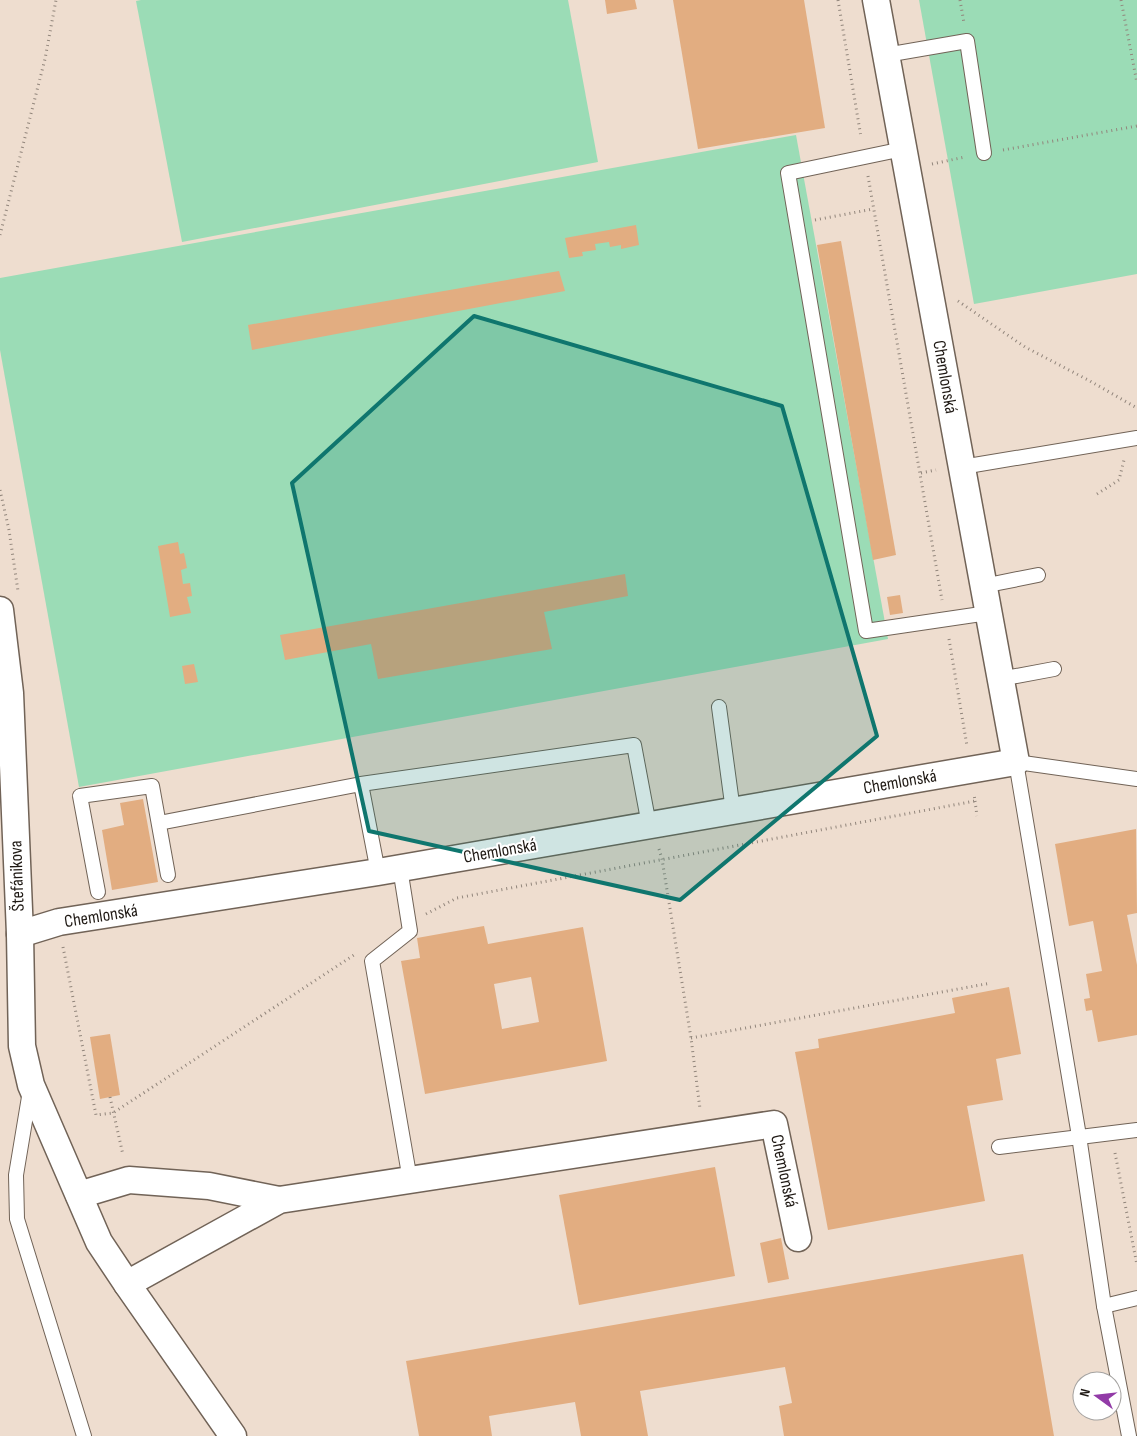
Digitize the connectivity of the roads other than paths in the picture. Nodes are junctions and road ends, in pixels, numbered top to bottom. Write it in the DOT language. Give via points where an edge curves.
graph roads {
  1 [pos="876,0"];
  2 [pos="886,55"];
  3 [pos="984,153"];
  4 [pos="905,159"];
  5 [pos="1133,439"];
  6 [pos="962,467"];
  7 [pos="1038,575"];
  8 [pos="983,586"];
  9 [pos="0,610"];
  10 [pos="988,613"];
  11 [pos="1054,669"];
  12 [pos="1000,679"];
  13 [pos="719,707"];
  14 [pos="1016,762"];
  15 [pos="1137,779"];
  16 [pos="361,784"];
  17 [pos="733,811"];
  18 [pos="159,823"];
  19 [pos="649,825"];
  20 [pos="389,870"];
  21 [pos="168,876"];
  22 [pos="98,892"];
  23 [pos="20,934"];
  24 [pos="31,1085"];
  25 [pos="1137,1130"];
  26 [pos="1079,1136"];
  27 [pos="999,1147"];
  28 [pos="410,1180"];
  29 [pos="80,1195"];
  30 [pos="279,1200"];
  31 [pos="798,1238"];
  32 [pos="127,1284"];
  33 [pos="1137,1298"];
  34 [pos="1104,1306"];
  35 [pos="84,1436"];
  36 [pos="233,1436"];
  37 [pos="1129,1436"];
  1 -- 2 [label="street, Chemlonská"];
  2 -- 3 [label="lane" via="967,40"];
  2 -- 4 [label="street, Chemlonská"];
  4 -- 6 [label="street, Chemlonská"];
  4 -- 10 [label="lane" via="864,158 788,173 866,631"];
  5 -- 6 [label="lane"];
  6 -- 8 [label="street, Chemlonská"];
  7 -- 8 [label="lane"];
  8 -- 10 [label="street, Chemlonská"];
  9 -- 23 [label="street, Štefánikova" via="10,694"];
  10 -- 12 [label="street, Chemlonská"];
  11 -- 12 [label="lane"];
  12 -- 14 [label="street, Chemlonská"];
  13 -- 17 [label="lane"];
  14 -- 15 [label="lane"];
  14 -- 17 [label="street, Chemlonská"];
  14 -- 26 [label="lane"];
  16 -- 18 [label="lane"];
  16 -- 19 [label="lane" via="634,746"];
  16 -- 20 [label="lane"];
  17 -- 19 [label="street, Chemlonská"];
  18 -- 21 [label="lane"];
  18 -- 22 [label="lane" via="152,786 80,796"];
  19 -- 20 [label="street, Chemlonská"];
  20 -- 23 [label="street, Chemlonská" via="59,922"];
  20 -- 28 [label="lane" via="410,931 372,961"];
  23 -- 24 [label="street, Štefánikova" via="22,1046"];
  24 -- 29 [label="street, Štefánikova"];
  24 -- 35 [label="lane" via="16,1175 17,1219"];
  25 -- 26 [label="lane"];
  26 -- 27 [label="lane"];
  26 -- 34 [label="lane"];
  28 -- 30 [label="street, Chemlonská"];
  28 -- 31 [label="street, Chemlonská" via="774,1124"];
  29 -- 30 [label="street" via="129,1180 209,1186"];
  29 -- 32 [label="street, Štefánikova" via="99,1242"];
  30 -- 32 [label="street"];
  32 -- 36 [label="street, Štefánikova"];
  33 -- 34 [label="lane"];
  34 -- 37 [label="lane"];
}
